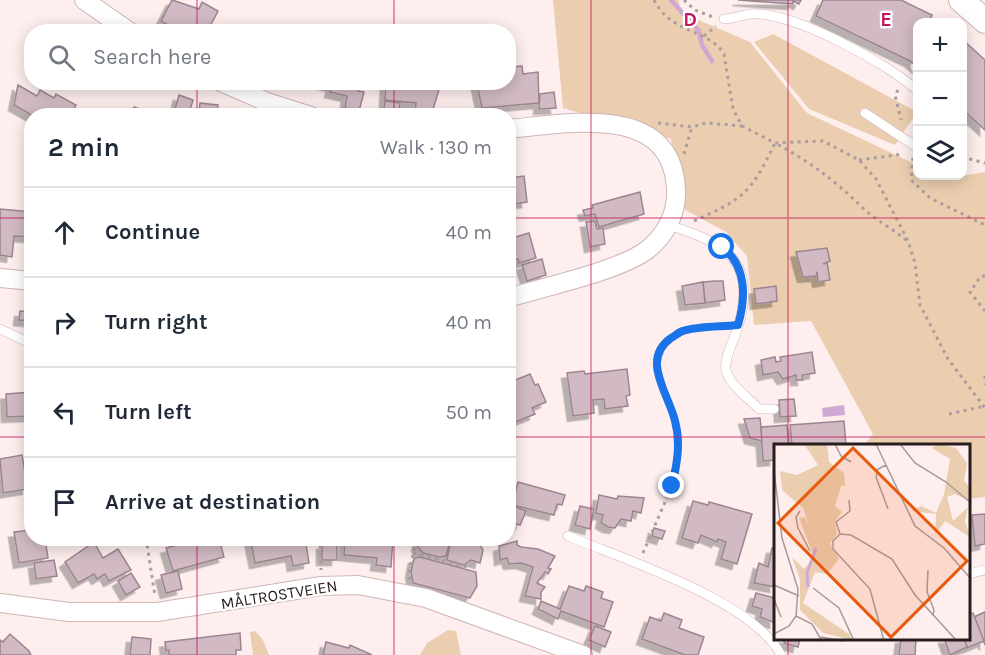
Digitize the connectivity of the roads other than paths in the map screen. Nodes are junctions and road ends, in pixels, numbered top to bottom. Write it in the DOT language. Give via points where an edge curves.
graph roads {
  1 [pos="84,0"];
  2 [pos="961,0"];
  3 [pos="724,19"];
  4 [pos="985,21"];
  5 [pos="118,24"];
  6 [pos="913,87"];
  7 [pos="239,90"];
  8 [pos="286,108"];
  9 [pos="865,113"];
  10 [pos="516,128"];
  11 [pos="913,148"];
  12 [pos="673,226"];
  13 [pos="0,278"];
  14 [pos="24,280"];
  15 [pos="516,295"];
  16 [pos="0,328"];
  17 [pos="24,340"];
  18 [pos="774,409"];
  19 [pos="568,536"];
  20 [pos="985,570"];
  21 [pos="970,574"];
  22 [pos="0,603"];
  23 [pos="583,655"];
  24 [pos="781,655"];
  1 -- 5 [label="street"];
  2 -- 4 [label="street"];
  3 -- 6 [label="lane" via="752,14 807,27 833,38"];
  7 -- 8 [label="street"];
  9 -- 11 [label="lane"];
  10 -- 12 [label="street" via="603,122 633,128 654,141 669,160 676,196"];
  12 -- 15 [label="street" via="629,260"];
  12 -- 18 [label="lane" via="716,244 735,259 743,300 726,362 728,374 759,409"];
  13 -- 14 [label="street"];
  16 -- 17 [label="lane"];
  19 -- 24 [label="lane" via="729,608 760,630"];
  20 -- 21 [label="lane"];
  22 -- 23 [label="street, MÅLTROSTVEIEN" via="69,612 158,612 321,585 358,585 407,592"];
}
